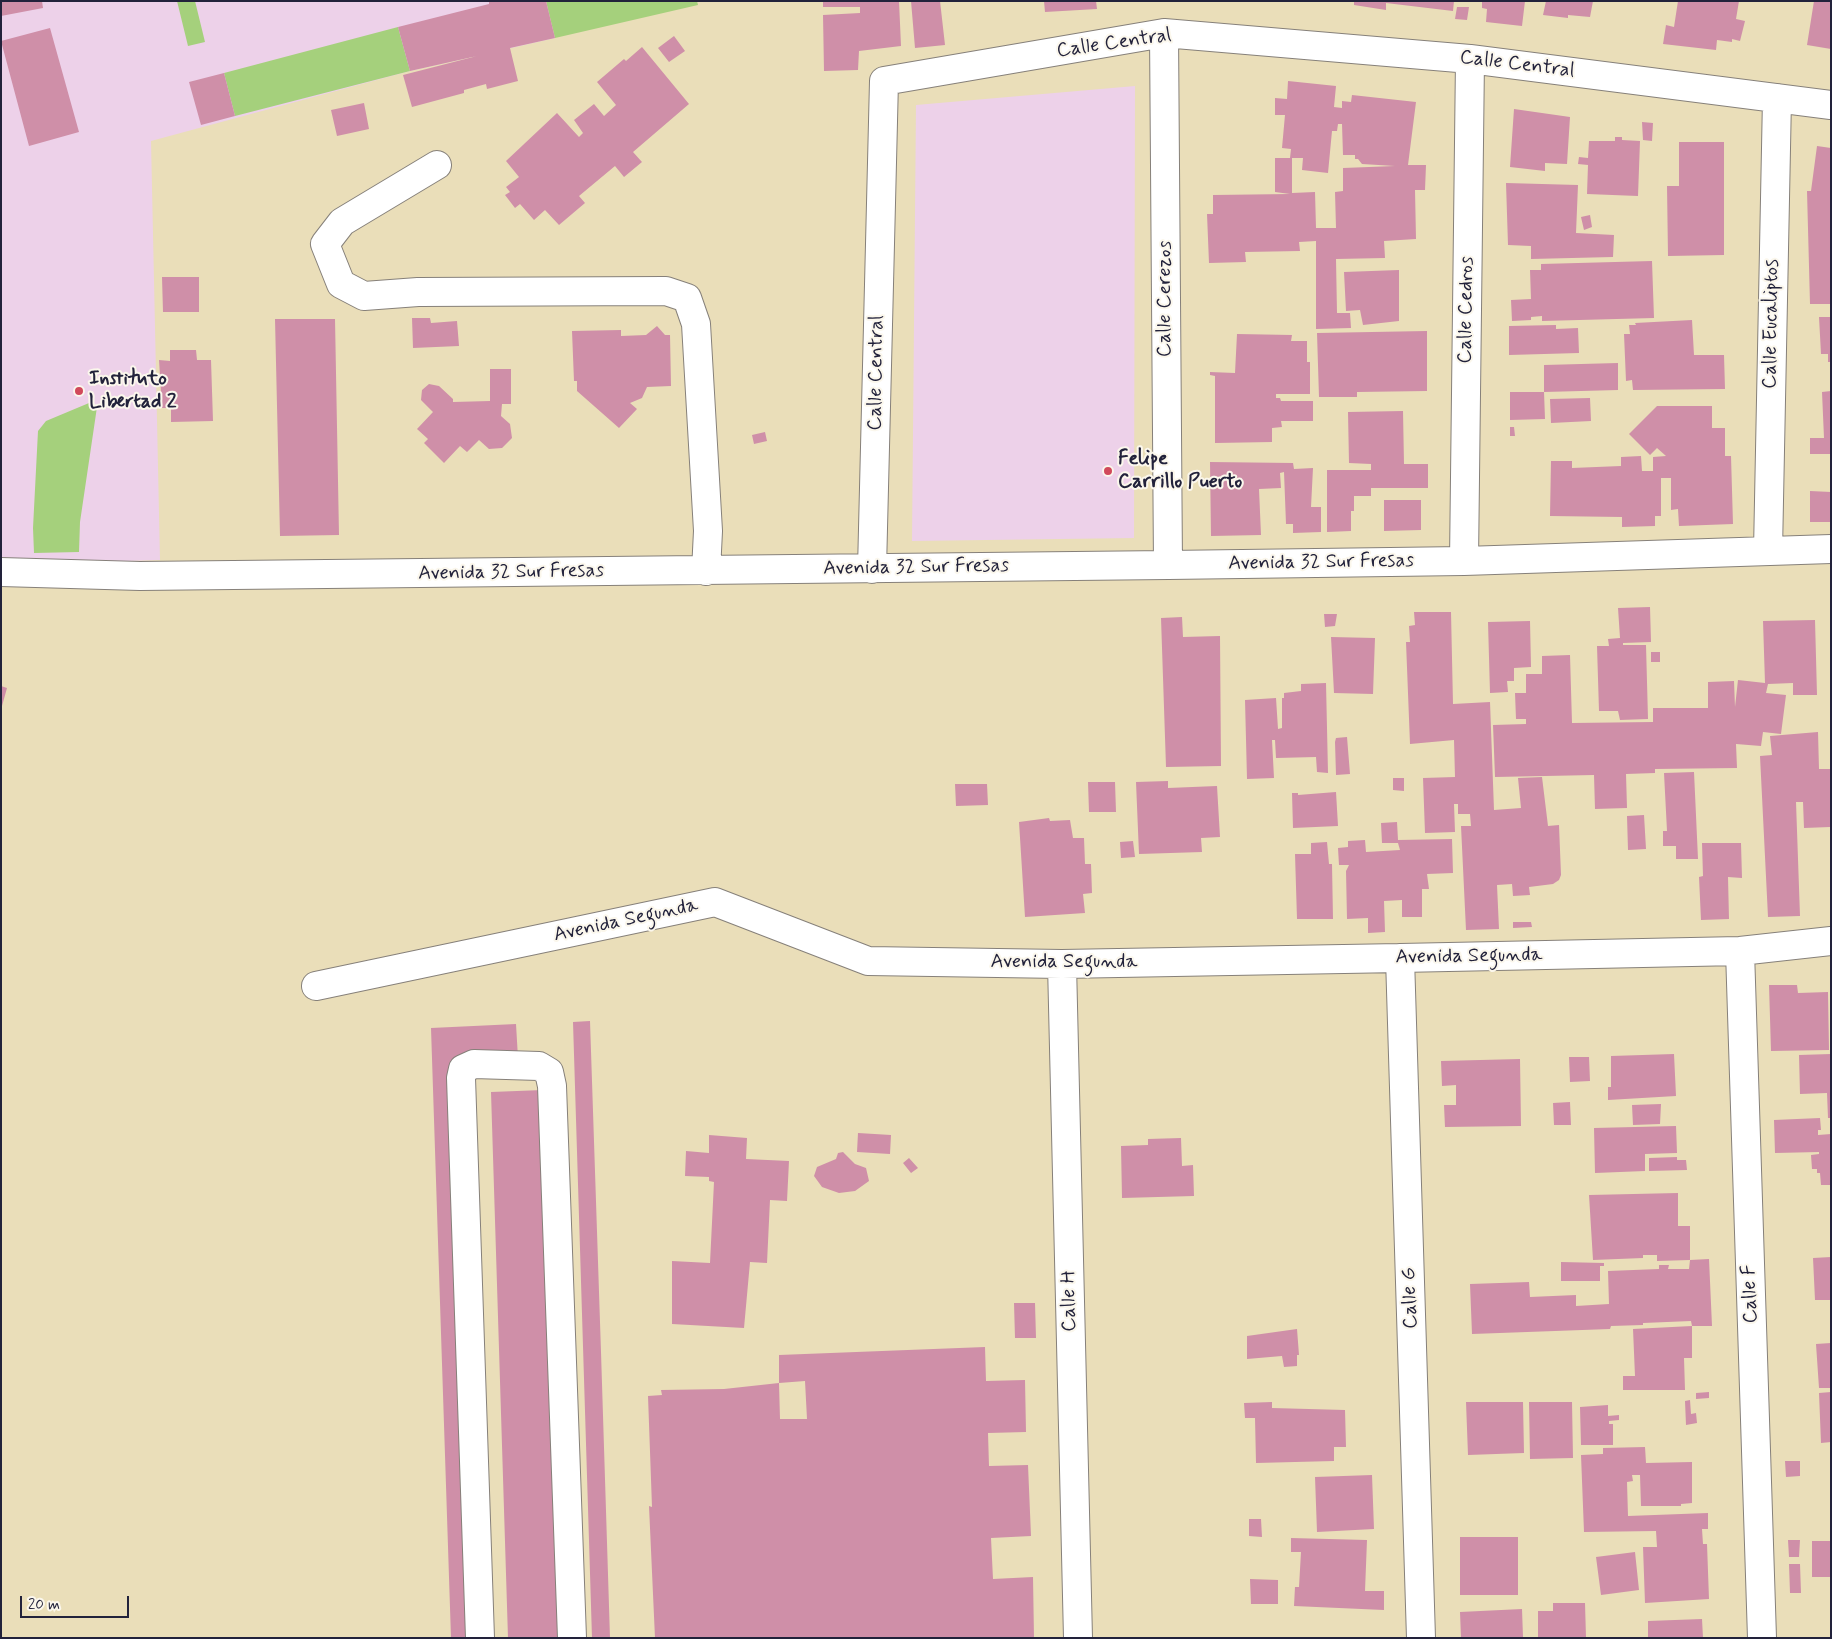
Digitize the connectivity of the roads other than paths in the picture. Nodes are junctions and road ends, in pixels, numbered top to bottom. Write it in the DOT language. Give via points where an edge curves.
graph roads {
  1 [pos="1164,33"];
  2 [pos="1470,59"];
  3 [pos="1777,98"];
  4 [pos="1831,105"];
  5 [pos="437,165"];
  6 [pos="1831,549"];
  7 [pos="1768,551"];
  8 [pos="1464,561"];
  9 [pos="1168,566"];
  10 [pos="872,569"];
  11 [pos="706,571"];
  12 [pos="1,572"];
  13 [pos="1831,941"];
  14 [pos="1740,951"];
  15 [pos="1400,958"];
  16 [pos="1062,964"];
  17 [pos="316,986"];
  18 [pos="480,1638"];
  19 [pos="572,1638"];
  20 [pos="1078,1638"];
  21 [pos="1421,1638"];
  22 [pos="1762,1638"];
  1 -- 2 [label="street, Calle Central"];
  1 -- 9 [label="street, Calle Cerezos"];
  1 -- 10 [label="street, Calle Central" via="884,81"];
  2 -- 3 [label="street, Calle Central"];
  2 -- 8 [label="street, Calle Cedros"];
  3 -- 4 [label="street, Calle Central"];
  3 -- 7 [label="street, Calle Eucaliptos"];
  5 -- 11 [label="street" via="342,222 325,244 341,284 364,296 418,292 666,291 687,298 696,324 708,531"];
  6 -- 7 [label="street, Avenida 32 Sur Fresas"];
  7 -- 8 [label="street, Avenida 32 Sur Fresas"];
  8 -- 9 [label="street, Avenida 32 Sur Fresas"];
  9 -- 10 [label="street, Avenida 32 Sur Fresas"];
  10 -- 11 [label="street, Avenida 32 Sur Fresas"];
  11 -- 12 [label="street, Avenida 32 Sur Fresas" via="140,576"];
  13 -- 14 [label="street, Avenida Segunda"];
  14 -- 15 [label="street, Avenida Segunda"];
  14 -- 22 [label="street, Calle F"];
  15 -- 16 [label="street, Avenida Segunda"];
  15 -- 21 [label="street, Calle G"];
  16 -- 17 [label="street, Avenida Segunda" via="868,961 714,902"];
  16 -- 20 [label="street, Calle H"];
  18 -- 19 [label="street" via="461,1078 463,1069 474,1064 539,1066 549,1072 552,1086"];
}
